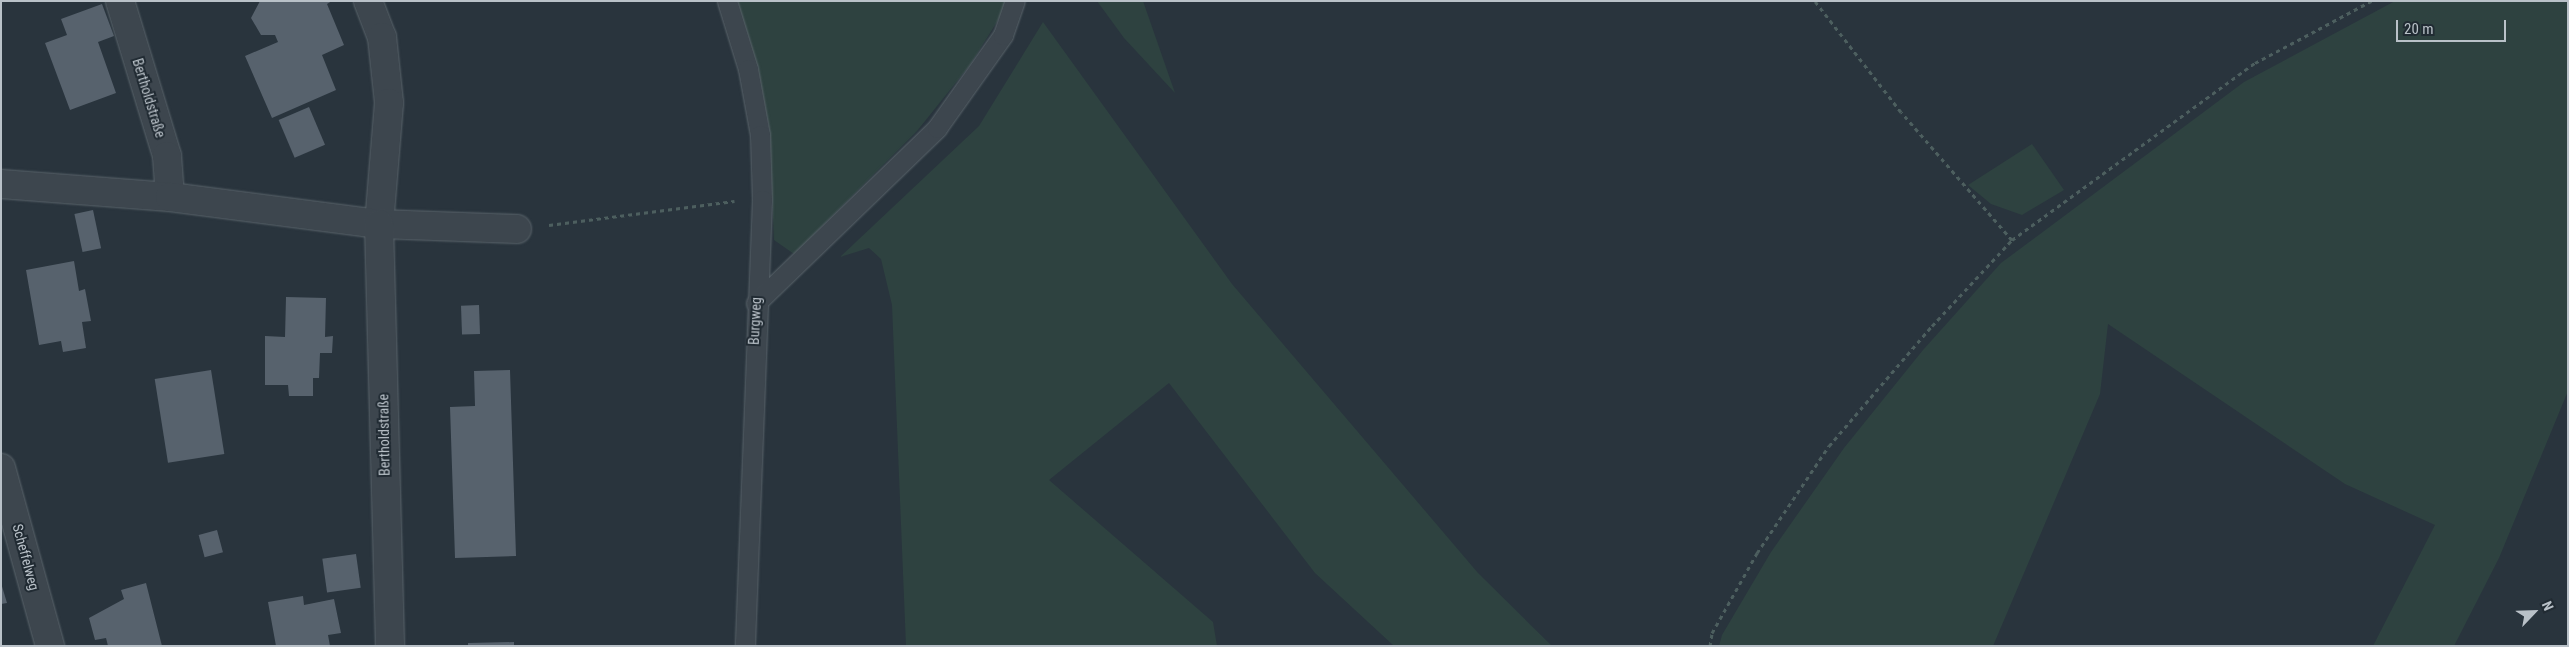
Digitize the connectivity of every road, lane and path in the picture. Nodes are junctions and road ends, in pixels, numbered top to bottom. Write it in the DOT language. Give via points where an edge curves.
graph roads {
  1 [pos="120,1"];
  2 [pos="368,1"];
  3 [pos="727,1"];
  4 [pos="1015,1"];
  5 [pos="1815,1"];
  6 [pos="2371,1"];
  7 [pos="1,184"];
  8 [pos="170,197"];
  9 [pos="762,200"];
  10 [pos="379,224"];
  11 [pos="517,229"];
  12 [pos="2012,240"];
  13 [pos="756,302"];
  14 [pos="1,468"];
  15 [pos="50,646"];
  16 [pos="390,646"];
  17 [pos="745,646"];
  18 [pos="1710,646"];
  1 -- 8 [label="street, Bertholdstraße" via="167,156"];
  2 -- 10 [label="street, Bertholdstraße" via="382,37 389,103"];
  3 -- 9 [label="lane, Burgweg" via="748,69 760,135"];
  4 -- 13 [label="lane" via="1003,35 937,128"];
  5 -- 12 [label="path" via="1901,112"];
  6 -- 12 [label="path" via="2255,63"];
  7 -- 8 [label="street"];
  8 -- 10 [label="street"];
  9 -- 11 [label="path"];
  9 -- 13 [label="lane, Burgweg" via="762,252"];
  10 -- 11 [label="street"];
  10 -- 16 [label="street, Bertholdstraße"];
  12 -- 18 [label="path" via="1932,326 1829,446 1757,553 1712,633"];
  13 -- 17 [label="lane, Burgweg"];
  14 -- 15 [label="street, Scheffelweg"];
}
